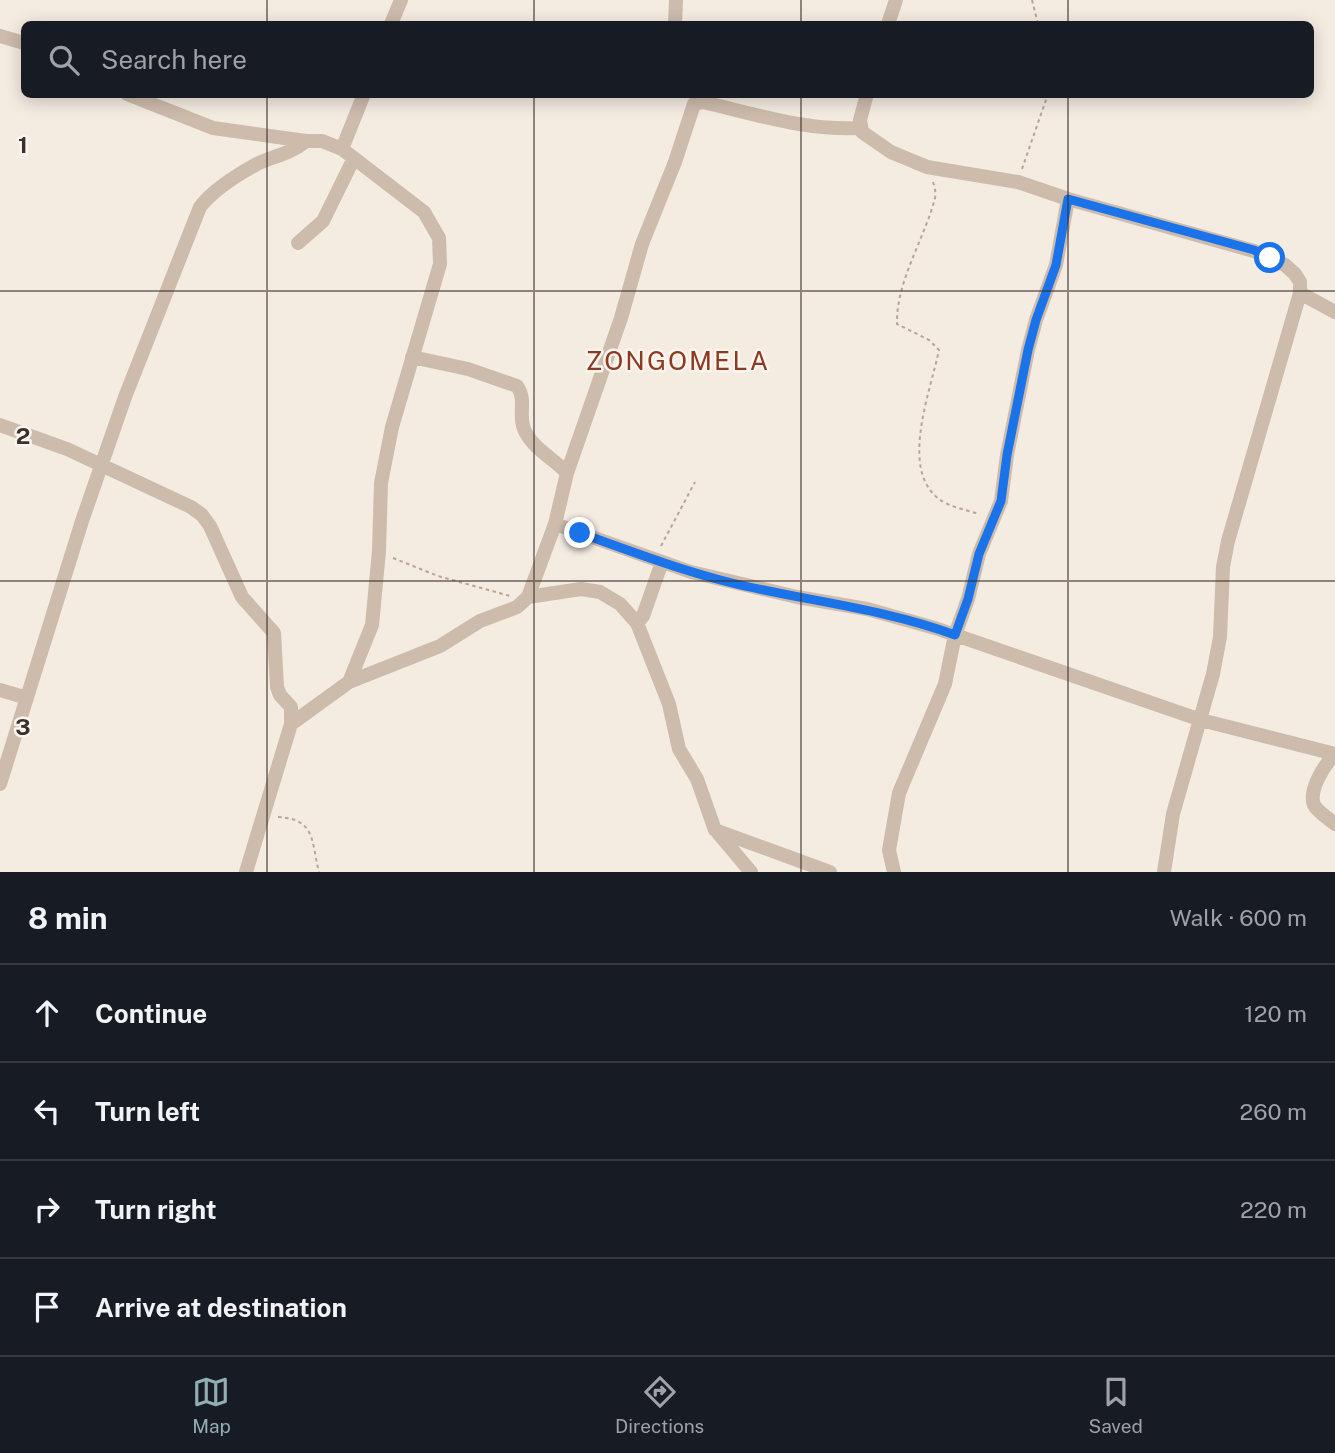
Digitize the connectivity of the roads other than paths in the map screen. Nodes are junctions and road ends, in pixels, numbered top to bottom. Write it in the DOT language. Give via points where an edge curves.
graph roads {
  1 [pos="401,0"];
  2 [pos="676,0"];
  3 [pos="896,0"];
  4 [pos="392,21"];
  5 [pos="675,21"];
  6 [pos="889,21"];
  7 [pos="0,36"];
  8 [pos="21,42"];
  9 [pos="137,98"];
  10 [pos="362,98"];
  11 [pos="866,98"];
  12 [pos="691,99"];
  13 [pos="860,128"];
  14 [pos="306,141"];
  15 [pos="348,153"];
  16 [pos="1068,199"];
  17 [pos="298,243"];
  18 [pos="1300,293"];
  19 [pos="1335,312"];
  20 [pos="412,358"];
  21 [pos="0,425"];
  22 [pos="102,465"];
  23 [pos="566,473"];
  24 [pos="555,524"];
  25 [pos="658,561"];
  26 [pos="526,599"];
  27 [pos="637,623"];
  28 [pos="955,635"];
  29 [pos="349,682"];
  30 [pos="0,690"];
  31 [pos="27,698"];
  32 [pos="1200,720"];
  33 [pos="291,724"];
  34 [pos="1335,754"];
  35 [pos="0,784"];
  36 [pos="1335,824"];
  37 [pos="715,830"];
  38 [pos="246,872"];
  39 [pos="751,872"];
  40 [pos="830,872"];
  41 [pos="894,872"];
  42 [pos="1164,872"];
  1 -- 4 [label="street"];
  2 -- 5 [label="street"];
  3 -- 6 [label="street"];
  7 -- 8 [label="street"];
  9 -- 14 [label="street" via="213,128"];
  10 -- 15 [label="street"];
  11 -- 13 [label="street"];
  12 -- 13 [label="street" via="777,121"];
  12 -- 23 [label="street" via="675,162 642,244"];
  13 -- 16 [label="street" via="882,147 919,164 1017,182"];
  14 -- 15 [label="street" via="322,141"];
  14 -- 22 [label="street" via="258,164 209,195 200,207"];
  15 -- 17 [label="street" via="323,220"];
  15 -- 20 [label="street" via="424,212 439,238 440,264"];
  16 -- 18 [label="street" via="1254,250 1295,274"];
  16 -- 28 [label="street" via="1056,265 1028,350 1001,501 979,554"];
  18 -- 19 [label="street"];
  18 -- 32 [label="street" via="1228,541 1220,638"];
  20 -- 23 [label="street" via="468,369 517,386 525,432"];
  20 -- 29 [label="street" via="381,483 372,630"];
  21 -- 22 [label="street"];
  22 -- 31 [label="street"];
  22 -- 33 [label="street" via="191,507 205,519 242,597 274,635 277,687 291,707"];
  23 -- 24 [label="street"];
  24 -- 25 [label="street"];
  24 -- 26 [label="street"];
  25 -- 27 [label="street"];
  25 -- 28 [label="street" via="732,583 867,609"];
  26 -- 27 [label="street" via="581,589 600,592 620,604"];
  26 -- 29 [label="street" via="440,646"];
  27 -- 37 [label="street" via="668,704 679,749 697,779"];
  28 -- 32 [label="street"];
  28 -- 41 [label="street" via="945,684 899,793 889,850"];
  29 -- 33 [label="street"];
  30 -- 31 [label="street"];
  31 -- 35 [label="street"];
  32 -- 34 [label="street"];
  32 -- 42 [label="street" via="1173,814"];
  33 -- 38 [label="street"];
  34 -- 36 [label="street" via="1323,768 1313,796 1317,808"];
  37 -- 39 [label="street"];
  37 -- 40 [label="street"];
}
